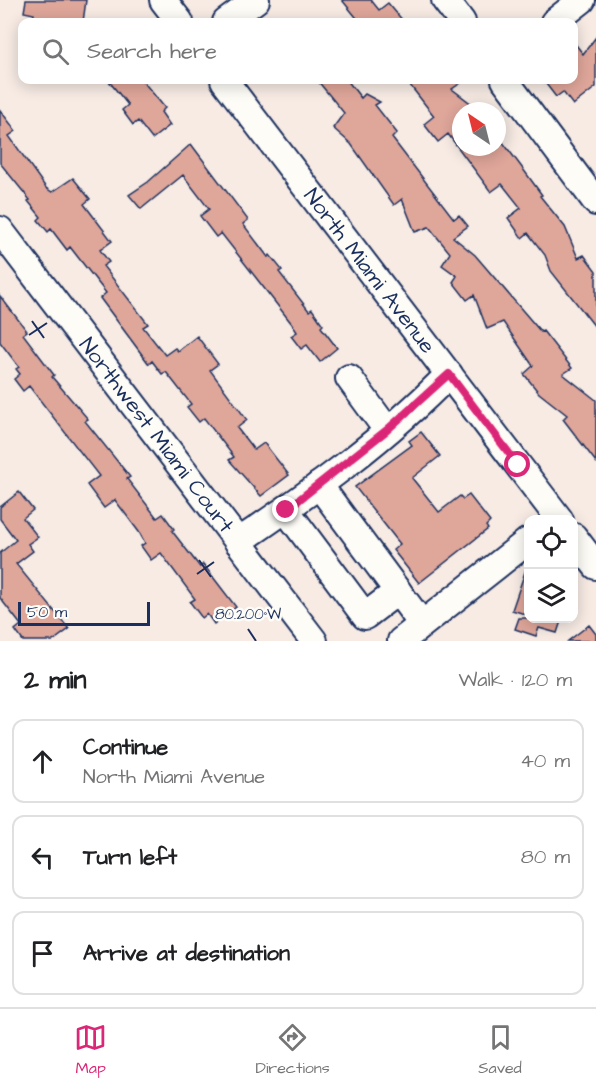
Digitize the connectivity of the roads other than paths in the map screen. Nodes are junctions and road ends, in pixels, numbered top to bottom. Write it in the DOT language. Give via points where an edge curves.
graph roads {
  1 [pos="163,0"];
  2 [pos="255,0"];
  3 [pos="445,0"];
  4 [pos="582,0"];
  5 [pos="177,18"];
  6 [pos="231,18"];
  7 [pos="459,18"];
  8 [pos="559,18"];
  9 [pos="227,84"];
  10 [pos="508,84"];
  11 [pos="596,202"];
  12 [pos="0,230"];
  13 [pos="449,374"];
  14 [pos="348,378"];
  15 [pos="387,430"];
  16 [pos="319,485"];
  17 [pos="286,510"];
  18 [pos="556,515"];
  19 [pos="238,542"];
  20 [pos="578,543"];
  21 [pos="524,544"];
  22 [pos="596,566"];
  23 [pos="398,591"];
  24 [pos="422,624"];
  25 [pos="314,641"];
  26 [pos="401,641"];
  1 -- 5 [label="street"];
  2 -- 6 [label="street"];
  3 -- 7 [label="street"];
  4 -- 8 [label="street"];
  9 -- 13 [label="street, North Miami Avenue"];
  10 -- 11 [label="street"];
  12 -- 19 [label="street, Northwest Miami Court"];
  13 -- 15 [label="street"];
  13 -- 18 [label="street, North Miami Avenue"];
  14 -- 15 [label="street"];
  15 -- 16 [label="street"];
  16 -- 17 [label="street"];
  16 -- 23 [label="street"];
  17 -- 19 [label="street"];
  17 -- 23 [label="street" via="365,616"];
  19 -- 25 [label="street, Northwest Miami Court"];
  20 -- 22 [label="street, North Miami Avenue"];
  21 -- 24 [label="street"];
  23 -- 24 [label="street"];
  24 -- 26 [label="street"];
}
